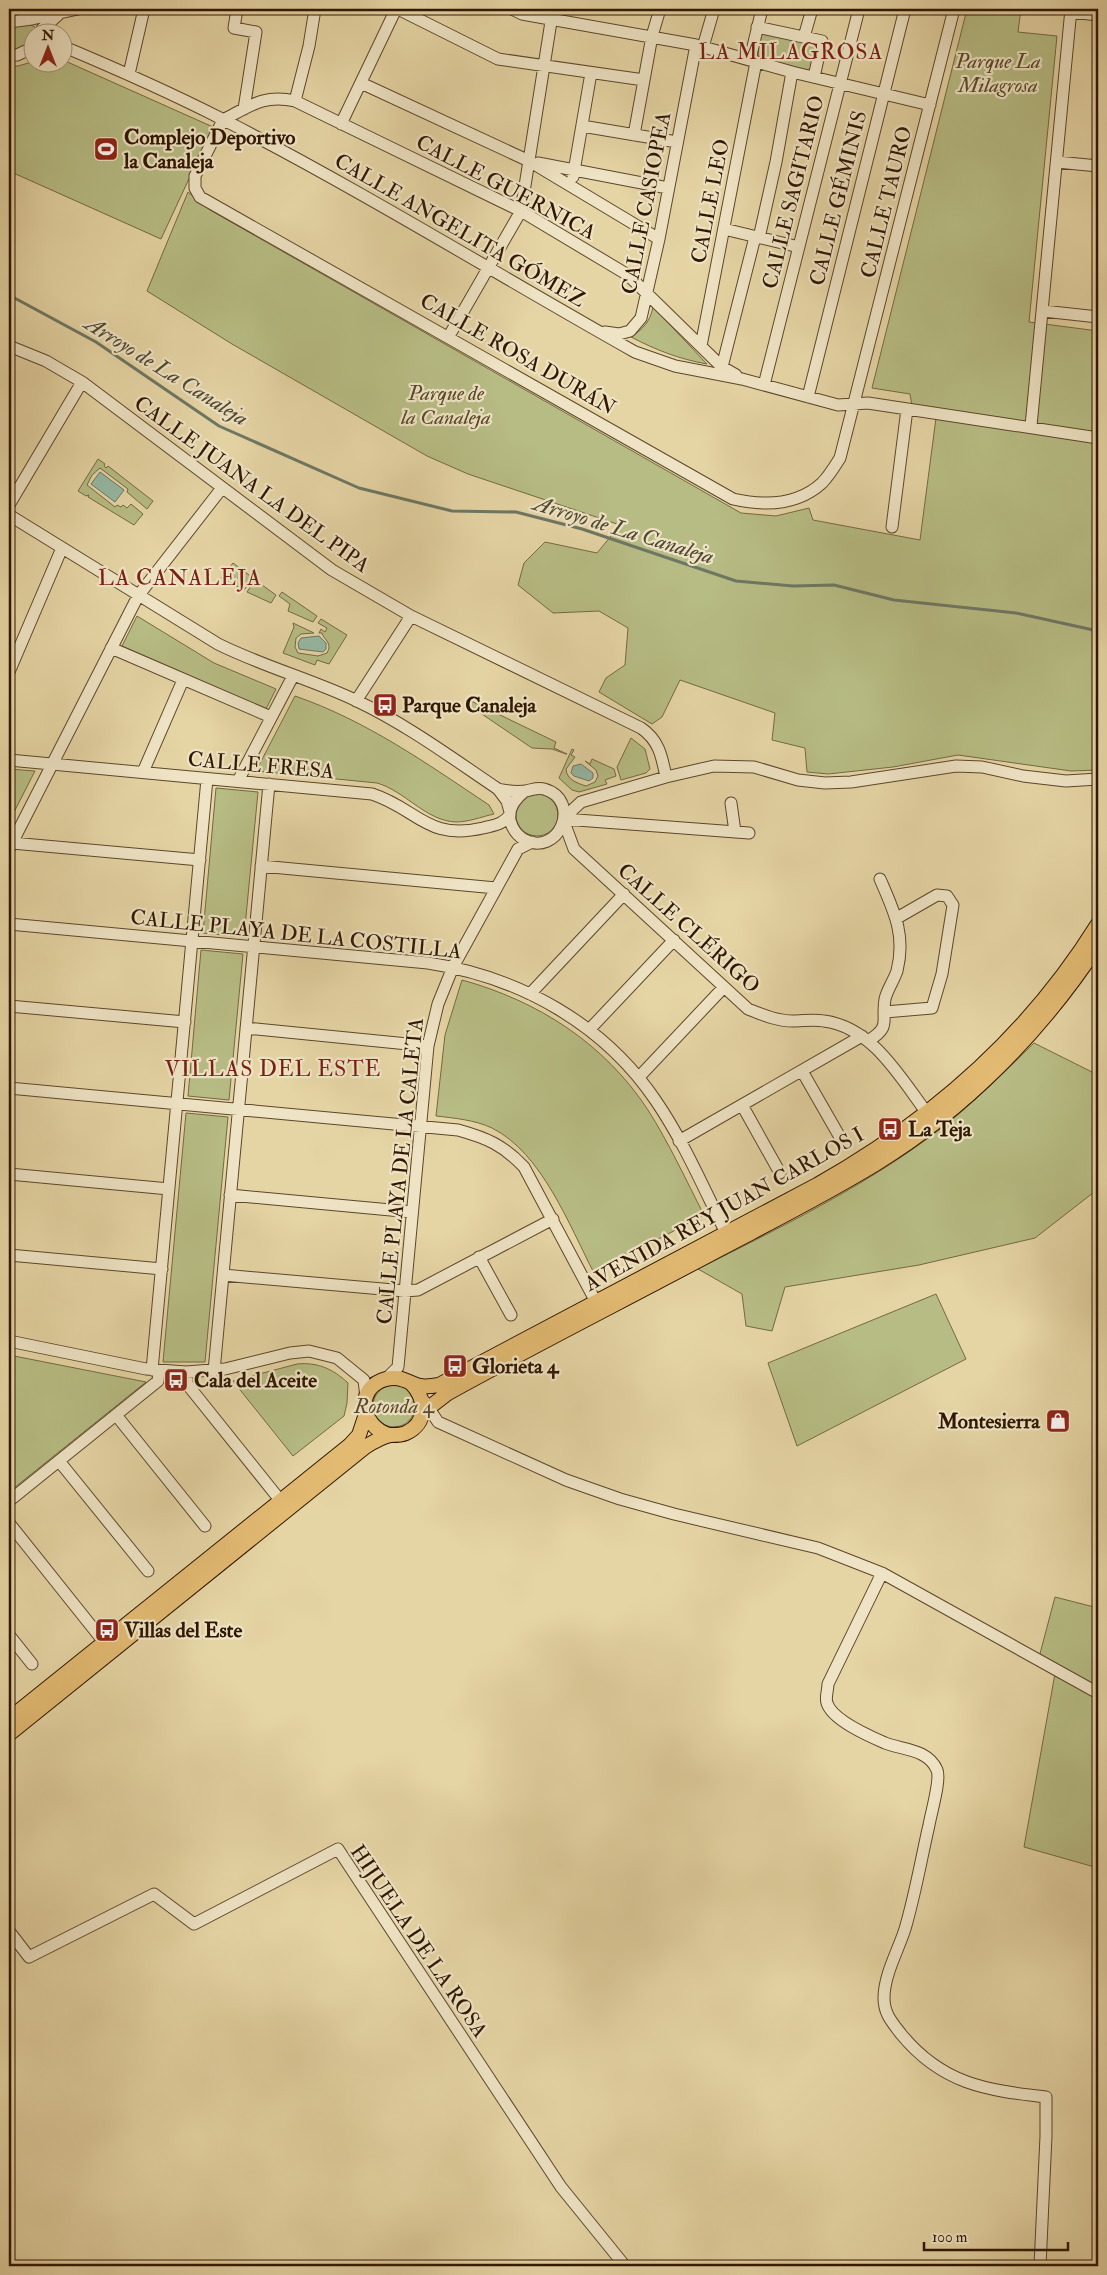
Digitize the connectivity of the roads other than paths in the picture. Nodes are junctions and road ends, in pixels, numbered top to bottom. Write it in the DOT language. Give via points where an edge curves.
graph roads {
  1 [pos="78,9"];
  2 [pos="144,9"];
  3 [pos="237,9"];
  4 [pos="314,9"];
  5 [pos="397,9"];
  6 [pos="512,9"];
  7 [pos="660,9"];
  8 [pos="714,9"];
  9 [pos="762,9"];
  10 [pos="812,9"];
  11 [pos="859,9"];
  12 [pos="905,9"];
  13 [pos="954,9"];
  14 [pos="1071,10"];
  15 [pos="62,11"];
  16 [pos="552,14"];
  17 [pos="1098,15"];
  18 [pos="32,19"];
  19 [pos="9,22"];
  20 [pos="37,22"];
  21 [pos="51,22"];
  22 [pos="757,27"];
  23 [pos="652,36"];
  24 [pos="804,37"];
  25 [pos="699,46"];
  26 [pos="72,50"];
  27 [pos="22,53"];
  28 [pos="9,55"];
  29 [pos="753,60"];
  30 [pos="544,66"];
  31 [pos="792,72"];
  32 [pos="591,73"];
  33 [pos="129,74"];
  34 [pos="814,77"];
  35 [pos="644,80"];
  36 [pos="361,83"];
  37 [pos="840,84"];
  38 [pos="883,94"];
  39 [pos="295,101"];
  40 [pos="930,105"];
  41 [pos="244,109"];
  42 [pos="223,120"];
  43 [pos="341,124"];
  44 [pos="582,126"];
  45 [pos="634,135"];
  46 [pos="677,142"];
  47 [pos="529,161"];
  48 [pos="1057,162"];
  49 [pos="1098,166"];
  50 [pos="575,170"];
  51 [pos="572,187"];
  52 [pos="668,188"];
  53 [pos="521,211"];
  54 [pos="724,229"];
  55 [pos="757,237"];
  56 [pos="659,238"];
  57 [pos="799,247"];
  58 [pos="489,267"];
  59 [pos="647,293"];
  60 [pos="1042,311"];
  61 [pos="1098,317"];
  62 [pos="598,331"];
  63 [pos="449,336"];
  64 [pos="9,346"];
  65 [pos="701,346"];
  66 [pos="722,367"];
  67 [pos="742,379"];
  68 [pos="82,382"];
  69 [pos="764,385"];
  70 [pos="808,397"];
  71 [pos="854,404"];
  72 [pos="907,409"];
  73 [pos="1031,426"];
  74 [pos="1098,438"];
  75 [pos="222,488"];
  76 [pos="9,505"];
  77 [pos="9,515"];
  78 [pos="892,527"];
  79 [pos="62,548"];
  80 [pos="138,596"];
  81 [pos="411,616"];
  82 [pos="111,648"];
  83 [pos="9,672"];
  84 [pos="292,676"];
  85 [pos="183,680"];
  86 [pos="356,701"];
  87 [pos="271,717"];
  88 [pos="9,760"];
  89 [pos="52,764"];
  90 [pos="143,772"];
  91 [pos="666,777"];
  92 [pos="207,779"];
  93 [pos="1098,779"];
  94 [pos="238,782"];
  95 [pos="269,784"];
  96 [pos="498,789"];
  97 [pos="525,791"];
  98 [pos="558,797"];
  99 [pos="581,802"];
  100 [pos="731,803"];
  101 [pos="510,814"];
  102 [pos="564,820"];
  103 [pos="501,824"];
  104 [pos="13,831"];
  105 [pos="515,831"];
  106 [pos="735,832"];
  107 [pos="749,833"];
  108 [pos="532,842"];
  109 [pos="546,842"];
  110 [pos="10,846"];
  111 [pos="518,849"];
  112 [pos="574,849"];
  113 [pos="200,860"];
  114 [pos="261,866"];
  115 [pos="880,879"];
  116 [pos="496,888"];
  117 [pos="624,894"];
  118 [pos="897,918"];
  119 [pos="9,924"];
  120 [pos="1098,924"];
  121 [pos="674,940"];
  122 [pos="192,941"];
  123 [pos="1098,945"];
  124 [pos="254,947"];
  125 [pos="453,967"];
  126 [pos="724,987"];
  127 [pos="530,994"];
  128 [pos="9,1006"];
  129 [pos="885,1012"];
  130 [pos="184,1022"];
  131 [pos="246,1028"];
  132 [pos="589,1030"];
  133 [pos="865,1039"];
  134 [pos="428,1046"];
  135 [pos="802,1071"];
  136 [pos="638,1077"];
  137 [pos="9,1088"];
  138 [pos="177,1104"];
  139 [pos="742,1105"];
  140 [pos="238,1110"];
  141 [pos="927,1113"];
  142 [pos="420,1126"];
  143 [pos="841,1139"];
  144 [pos="679,1141"];
  145 [pos="780,1173"];
  146 [pos="9,1174"];
  147 [pos="169,1189"];
  148 [pos="230,1195"];
  149 [pos="412,1212"];
  150 [pos="553,1219"];
  151 [pos="726,1232"];
  152 [pos="9,1255"];
  153 [pos="479,1257"];
  154 [pos="162,1269"];
  155 [pos="223,1275"];
  156 [pos="405,1292"];
  157 [pos="596,1302"];
  158 [pos="511,1316"];
  159 [pos="9,1341"];
  160 [pos="398,1367"];
  161 [pos="156,1370"];
  162 [pos="214,1371"];
  163 [pos="186,1372"];
  164 [pos="364,1380"];
  165 [pos="384,1380"];
  166 [pos="409,1382"];
  167 [pos="366,1407"];
  168 [pos="424,1407"];
  169 [pos="116,1416"];
  170 [pos="438,1422"];
  171 [pos="416,1426"];
  172 [pos="390,1435"];
  173 [pos="59,1460"];
  174 [pos="280,1500"];
  175 [pos="9,1501"];
  176 [pos="9,1522"];
  177 [pos="205,1526"];
  178 [pos="148,1571"];
  179 [pos="882,1573"];
  180 [pos="9,1635"];
  181 [pos="104,1642"];
  182 [pos="32,1664"];
  183 [pos="1098,1693"];
  184 [pos="9,1719"];
  185 [pos="9,1734"];
  186 [pos="9,1931"];
  187 [pos="624,2266"];
  188 [pos="1040,2266"];
  1 -- 15 [label="street"];
  2 -- 33 [label="street"];
  3 -- 41 [label="street" via="234,28 256,32"];
  4 -- 39 [label="street" via="309,46"];
  5 -- 30 [label="street" via="498,59"];
  5 -- 36 [label="street"];
  6 -- 16 [label="street" via="522,14"];
  7 -- 23 [label="street"];
  8 -- 25 [label="street, CALLE CASIOPEA"];
  9 -- 22 [label="street, CALLE LEO"];
  10 -- 24 [label="street"];
  11 -- 37 [label="street, CALLE SAGITARIO"];
  12 -- 38 [label="street, CALLE GÉMINIS"];
  13 -- 40 [label="street, CALLE TAURO"];
  14 -- 17 [label="street"];
  14 -- 48 [label="street"];
  15 -- 18 [label="street"];
  15 -- 21 [label="street"];
  16 -- 23 [label="street"];
  16 -- 30 [label="street"];
  18 -- 19 [label="street"];
  18 -- 20 [label="street"];
  22 -- 24 [label="street"];
  22 -- 29 [label="street, CALLE LEO"];
  23 -- 25 [label="street"];
  23 -- 35 [label="street"];
  24 -- 34 [label="street" via="822,41"];
  25 -- 29 [label="street"];
  25 -- 46 [label="street, CALLE CASIOPEA"];
  26 -- 33 [label="street, CALLE ANGELITA GÓMEZ"];
  27 -- 28 [label="street"];
  29 -- 31 [label="street"];
  29 -- 54 [label="street, CALLE LEO"];
  30 -- 32 [label="street"];
  30 -- 47 [label="street"];
  31 -- 34 [label="street"];
  31 -- 55 [label="street" via="776,162"];
  32 -- 35 [label="street"];
  32 -- 44 [label="street"];
  33 -- 42 [label="street, CALLE ANGELITA GÓMEZ"];
  34 -- 37 [label="street"];
  35 -- 45 [label="street"];
  36 -- 43 [label="street"];
  36 -- 47 [label="street"];
  37 -- 38 [label="street"];
  37 -- 57 [label="street, CALLE SAGITARIO"];
  38 -- 40 [label="street"];
  38 -- 70 [label="street, CALLE GÉMINIS"];
  39 -- 41 [label="street, CALLE GUERNICA" via="266,98"];
  39 -- 43 [label="street, CALLE GUERNICA"];
  40 -- 71 [label="street, CALLE TAURO"];
  41 -- 42 [label="street, CALLE GUERNICA"];
  42 -- 58 [label="street, CALLE ANGELITA GÓMEZ"];
  42 -- 63 [label="street, CALLE ROSA DURÁN" via="195,176 195,188 200,197"];
  43 -- 53 [label="street, CALLE GUERNICA"];
  44 -- 45 [label="street"];
  44 -- 50 [label="street"];
  45 -- 46 [label="street"];
  46 -- 52 [label="street, CALLE CASIOPEA"];
  47 -- 50 [label="street"];
  47 -- 51 [label="street"];
  47 -- 53 [label="street"];
  48 -- 49 [label="street"];
  48 -- 60 [label="street"];
  50 -- 51 [label="street"];
  50 -- 52 [label="street"];
  51 -- 56 [label="street"];
  52 -- 56 [label="street, CALLE CASIOPEA"];
  53 -- 58 [label="street"];
  53 -- 59 [label="street, CALLE GUERNICA" via="628,275"];
  54 -- 55 [label="street"];
  54 -- 65 [label="street, CALLE LEO"];
  55 -- 57 [label="street"];
  55 -- 66 [label="street"];
  56 -- 59 [label="street, CALLE CASIOPEA"];
  57 -- 69 [label="street, CALLE SAGITARIO"];
  58 -- 62 [label="street, CALLE ANGELITA GÓMEZ"];
  58 -- 63 [label="street"];
  59 -- 62 [label="street, CALLE CASIOPEA" via="641,318 630,331 619,334"];
  59 -- 65 [label="street, CALLE GUERNICA"];
  60 -- 61 [label="street"];
  60 -- 73 [label="street"];
  62 -- 67 [label="street, CALLE ANGELITA GÓMEZ" via="636,352 675,366"];
  63 -- 71 [label="street, CALLE ROSA DURÁN" via="733,499 755,504 779,503 801,496 822,483 840,458"];
  64 -- 68 [label="street, CALLE JUANA LA DEL PIPA" via="46,361"];
  65 -- 66 [label="street, CALLE GUERNICA"];
  66 -- 67 [label="street, CALLE GUERNICA"];
  67 -- 69 [label="street, CALLE ANGELITA GÓMEZ"];
  68 -- 75 [label="street, CALLE JUANA LA DEL PIPA"];
  68 -- 76 [label="street"];
  69 -- 70 [label="street, CALLE ANGELITA GÓMEZ"];
  70 -- 71 [label="street, CALLE ANGELITA GÓMEZ" via="838,405"];
  71 -- 72 [label="street, CALLE ANGELITA GÓMEZ"];
  72 -- 73 [label="street, CALLE ANGELITA GÓMEZ"];
  72 -- 78 [label="street"];
  73 -- 74 [label="street, CALLE ANGELITA GÓMEZ"];
  75 -- 80 [label="street"];
  75 -- 81 [label="street, CALLE JUANA LA DEL PIPA" via="332,570"];
  77 -- 79 [label="street"];
  79 -- 80 [label="street"];
  79 -- 83 [label="street"];
  80 -- 82 [label="street"];
  80 -- 84 [label="street" via="218,644"];
  81 -- 86 [label="street"];
  81 -- 91 [label="street, CALLE JUANA LA DEL PIPA" via="641,728 657,744"];
  82 -- 85 [label="street"];
  82 -- 89 [label="street"];
  84 -- 86 [label="street"];
  84 -- 87 [label="street"];
  85 -- 87 [label="street"];
  85 -- 90 [label="street"];
  86 -- 96 [label="street" via="410,730"];
  87 -- 94 [label="street"];
  88 -- 89 [label="street, CALLE FRESA"];
  89 -- 90 [label="street, CALLE FRESA"];
  89 -- 104 [label="street"];
  90 -- 92 [label="street, CALLE FRESA"];
  91 -- 93 [label="street" via="714,766 754,767 798,780 825,783 956,766 982,767 1066,781"];
  91 -- 99 [label="street"];
  92 -- 94 [label="street, CALLE FRESA"];
  92 -- 113 [label="street"];
  94 -- 95 [label="street, CALLE FRESA"];
  95 -- 103 [label="street, CALLE FRESA" via="372,794 447,831 464,832"];
  95 -- 114 [label="street"];
  96 -- 97 [label="street"];
  96 -- 101 [label="street" via="507,801"];
  97 -- 98 [label="street" via="543,789"];
  97 -- 101 [label="street" via="513,803"];
  98 -- 99 [label="street"];
  98 -- 102 [label="street"];
  99 -- 102 [label="street"];
  100 -- 106 [label="street"];
  101 -- 103 [label="street"];
  101 -- 105 [label="street"];
  102 -- 106 [label="street"];
  102 -- 109 [label="street" via="560,830"];
  102 -- 112 [label="street, CALLE CLÉRIGO"];
  103 -- 105 [label="street"];
  104 -- 110 [label="street"];
  105 -- 108 [label="street"];
  105 -- 111 [label="street"];
  106 -- 107 [label="street"];
  108 -- 109 [label="street"];
  108 -- 111 [label="street"];
  109 -- 112 [label="street, CALLE CLÉRIGO"];
  110 -- 113 [label="street"];
  111 -- 116 [label="street, CALLE PLAYA DE LA CALETA"];
  112 -- 117 [label="street, CALLE CLÉRIGO"];
  113 -- 122 [label="street"];
  114 -- 116 [label="street"];
  114 -- 124 [label="street"];
  115 -- 118 [label="street"];
  116 -- 125 [label="street, CALLE PLAYA DE LA CALETA"];
  117 -- 121 [label="street, CALLE CLÉRIGO"];
  117 -- 127 [label="street"];
  118 -- 129 [label="street" via="901,952 885,999"];
  118 -- 129 [label="street" via="937,896 947,896 953,905 942,974 932,1008"];
  119 -- 122 [label="street, CALLE PLAYA DE LA COSTILLA"];
  120 -- 141 [label="main road, AVENIDA REY JUAN CARLOS I" via="1058,982 1017,1030 967,1080"];
  121 -- 126 [label="street, CALLE CLÉRIGO"];
  121 -- 132 [label="street"];
  122 -- 124 [label="street, CALLE PLAYA DE LA COSTILLA"];
  122 -- 130 [label="street"];
  123 -- 168 [label="main road, AVENIDA REY JUAN CARLOS I" via="1057,1002 999,1066 952,1108 898,1149 824,1194"];
  124 -- 125 [label="street, CALLE PLAYA DE LA COSTILLA"];
  124 -- 131 [label="street"];
  125 -- 127 [label="street, CALLE PLAYA DE LA COSTILLA" via="500,980"];
  125 -- 134 [label="street, CALLE PLAYA DE LA CALETA" via="438,1004"];
  126 -- 133 [label="street, CALLE CLÉRIGO" via="748,1008 771,1018 844,1025"];
  126 -- 136 [label="street"];
  127 -- 132 [label="street, CALLE PLAYA DE LA COSTILLA" via="563,1011"];
  128 -- 130 [label="street"];
  129 -- 133 [label="street" via="886,1023 880,1034"];
  130 -- 138 [label="street"];
  131 -- 134 [label="street"];
  131 -- 140 [label="street"];
  132 -- 136 [label="street, CALLE PLAYA DE LA COSTILLA"];
  133 -- 135 [label="street"];
  133 -- 141 [label="street, CALLE CLÉRIGO"];
  134 -- 142 [label="street, CALLE PLAYA DE LA CALETA"];
  135 -- 139 [label="street"];
  135 -- 143 [label="street"];
  136 -- 144 [label="street, CALLE PLAYA DE LA COSTILLA" via="657,1102"];
  137 -- 138 [label="street"];
  138 -- 140 [label="street"];
  138 -- 147 [label="street"];
  139 -- 144 [label="street"];
  139 -- 145 [label="street"];
  140 -- 142 [label="street"];
  140 -- 148 [label="street"];
  141 -- 151 [label="main road, AVENIDA REY JUAN CARLOS I" via="845,1169"];
  142 -- 149 [label="street, CALLE PLAYA DE LA CALETA"];
  142 -- 150 [label="street" via="458,1130 488,1139 510,1152 524,1167"];
  144 -- 151 [label="street, CALLE PLAYA DE LA COSTILLA"];
  146 -- 147 [label="street"];
  147 -- 154 [label="street"];
  148 -- 149 [label="street"];
  148 -- 155 [label="street"];
  149 -- 156 [label="street, CALLE PLAYA DE LA CALETA"];
  150 -- 153 [label="street"];
  150 -- 157 [label="street"];
  151 -- 157 [label="main road, AVENIDA REY JUAN CARLOS I"];
  152 -- 154 [label="street"];
  153 -- 156 [label="street" via="418,1290"];
  153 -- 158 [label="street"];
  154 -- 161 [label="street"];
  155 -- 156 [label="street"];
  155 -- 162 [label="street"];
  156 -- 160 [label="street, CALLE PLAYA DE LA CALETA"];
  157 -- 166 [label="main road, AVENIDA REY JUAN CARLOS I" via="439,1385 421,1386"];
  159 -- 161 [label="street"];
  160 -- 165 [label="street"];
  160 -- 166 [label="street"];
  161 -- 163 [label="street"];
  161 -- 169 [label="street" via="158,1381"];
  162 -- 163 [label="street"];
  162 -- 164 [label="street" via="310,1351 337,1358"];
  163 -- 174 [label="street" via="187,1384"];
  164 -- 165 [label="street"];
  164 -- 167 [label="street"];
  165 -- 166 [label="main road, AVENIDA REY JUAN CARLOS I" via="393,1378"];
  165 -- 167 [label="main road" via="369,1391"];
  166 -- 168 [label="main road"];
  167 -- 172 [label="main road" via="373,1427"];
  167 -- 174 [label="main road" via="359,1435 350,1445"];
  168 -- 170 [label="street"];
  168 -- 171 [label="main road, AVENIDA REY JUAN CARLOS I"];
  169 -- 173 [label="street"];
  169 -- 177 [label="street"];
  170 -- 171 [label="street"];
  170 -- 179 [label="street" via="566,1480 620,1499 818,1548"];
  171 -- 172 [label="main road" via="399,1435"];
  172 -- 185 [label="main road" via="365,1447"];
  173 -- 175 [label="street"];
  173 -- 178 [label="street"];
  174 -- 181 [label="main road"];
  176 -- 181 [label="street"];
  179 -- 183 [label="street"];
  179 -- 188 [label="street" via="828,1684 826,1702 832,1712 848,1724 886,1744 925,1756 938,1772 905,1928 887,1980 884,1997 886,2015 923,2058 947,2074 990,2090 1046,2097"];
  180 -- 182 [label="street"];
  181 -- 184 [label="main road"];
  186 -- 187 [label="street, HIJUELA DE LA ROSA" via="29,1957 154,1894 194,1924 338,1849 561,2187"];
}
